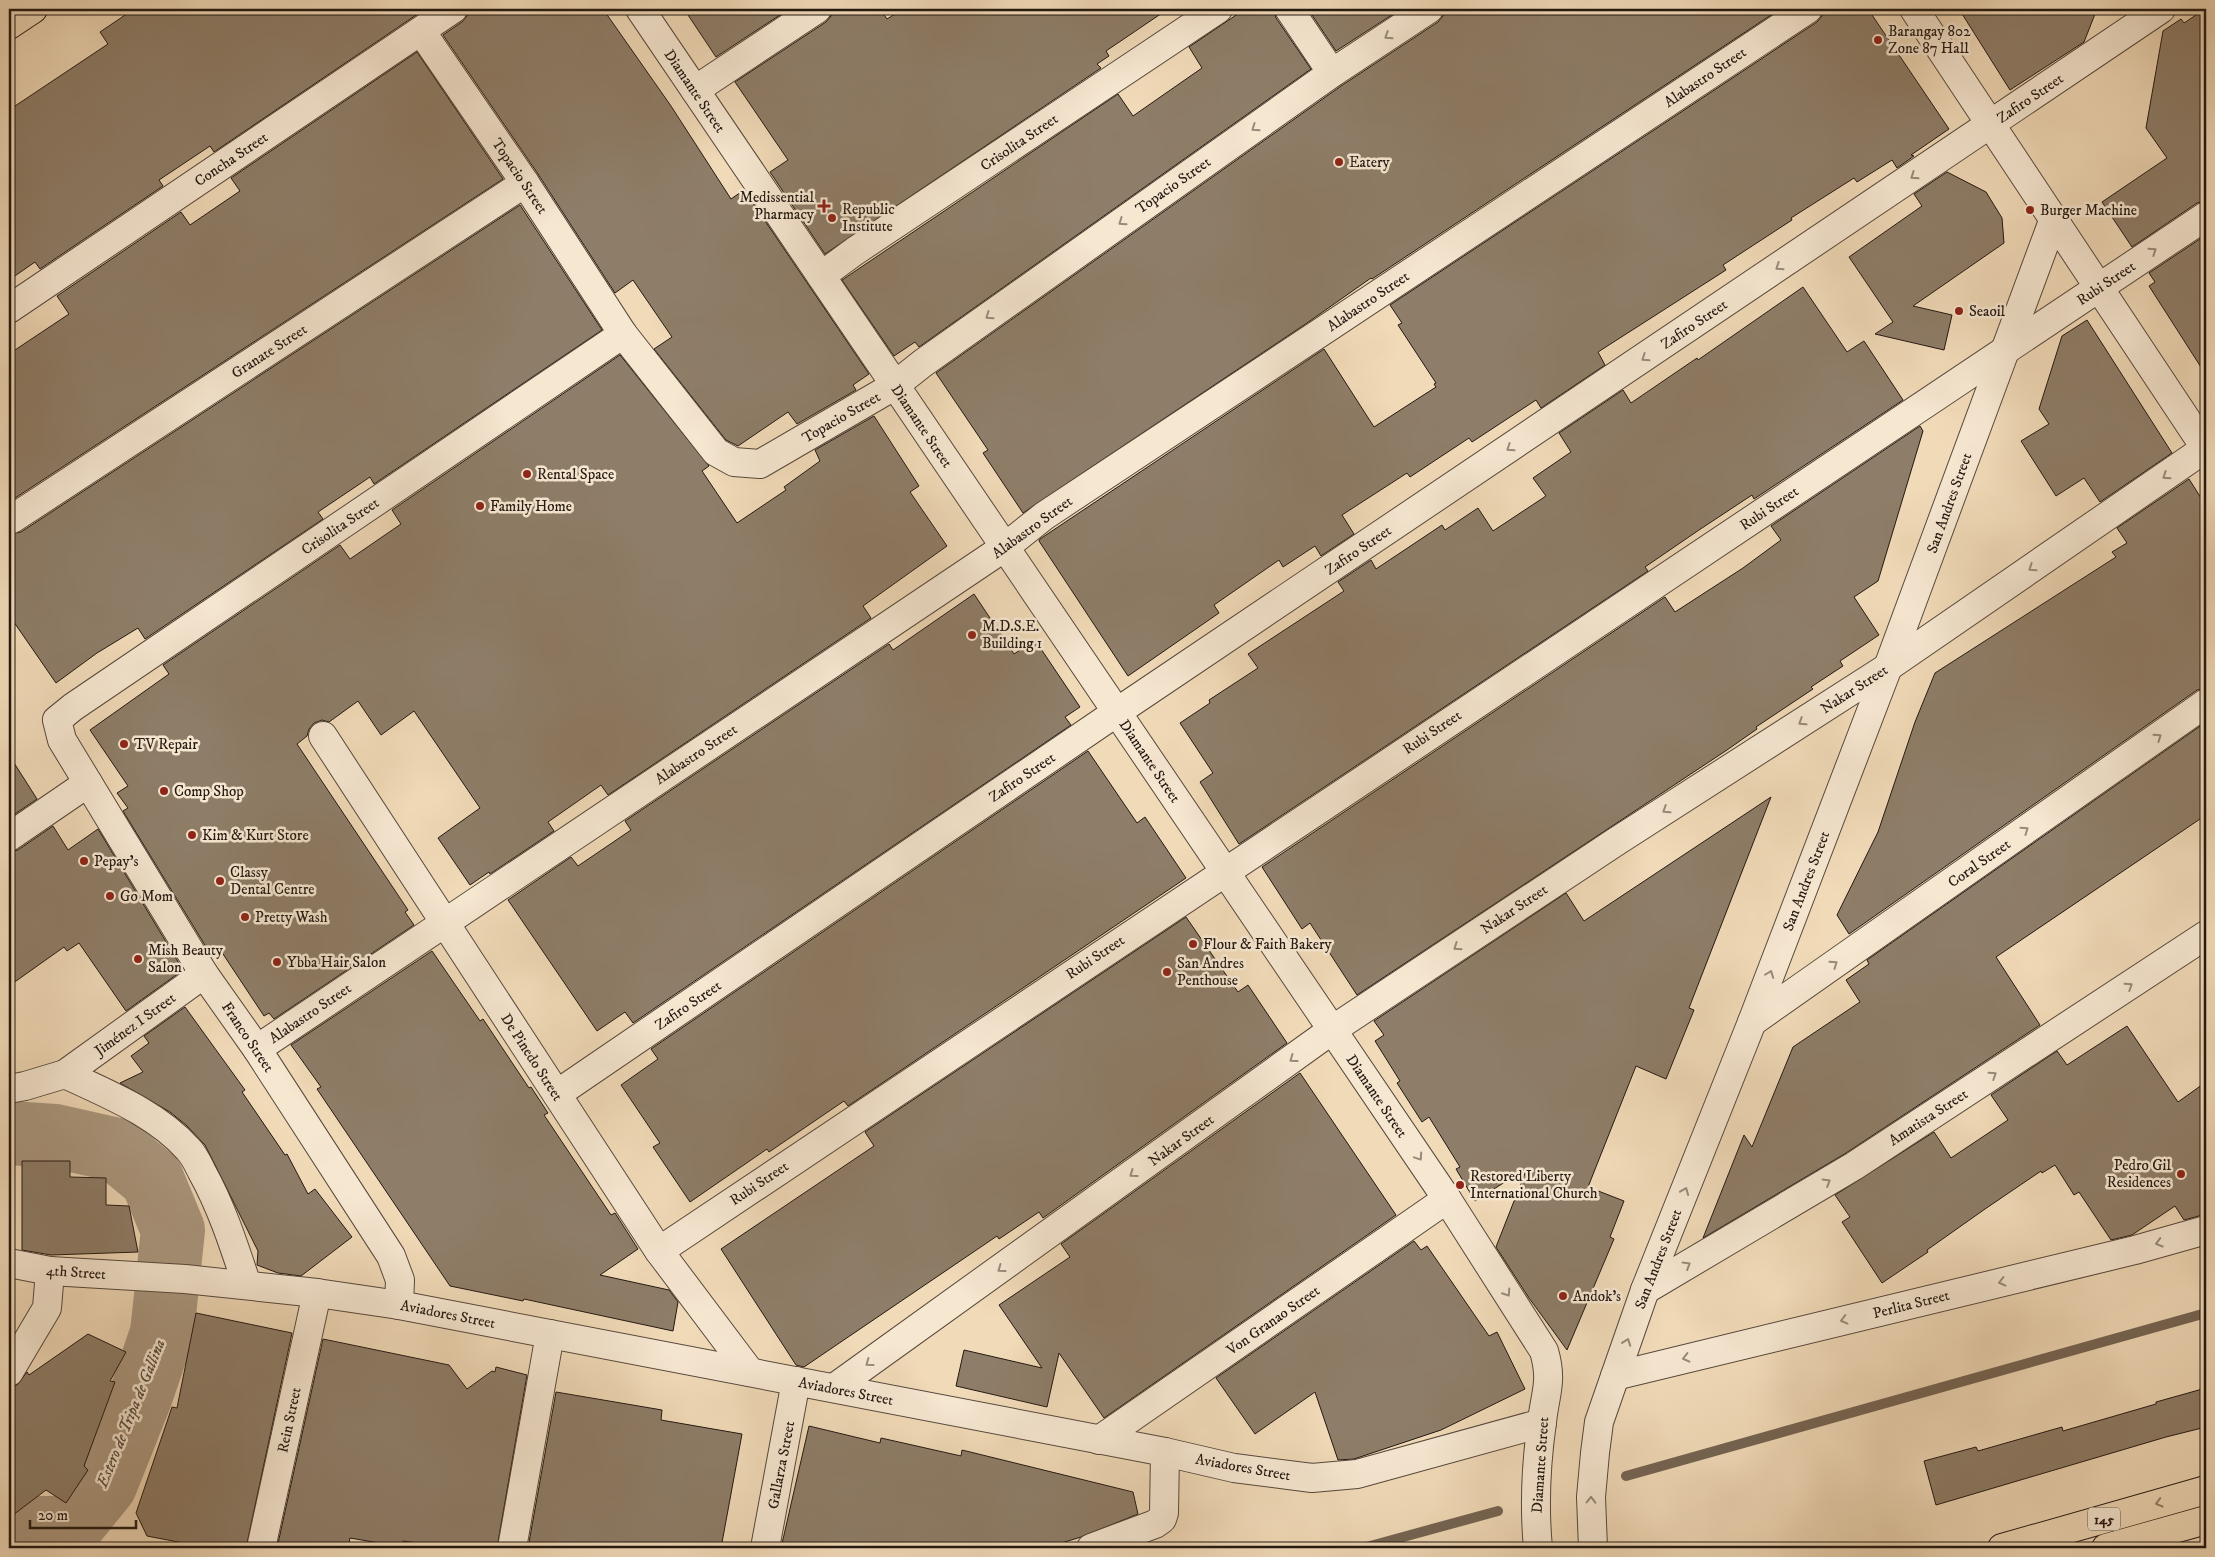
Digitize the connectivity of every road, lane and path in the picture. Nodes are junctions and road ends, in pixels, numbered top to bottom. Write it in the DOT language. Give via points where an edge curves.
graph roads {
  1 [pos="33,9"];
  2 [pos="453,9"];
  3 [pos="640,9"];
  4 [pos="817,9"];
  5 [pos="1218,9"];
  6 [pos="1289,9"];
  7 [pos="1429,9"];
  8 [pos="1808,9"];
  9 [pos="1914,9"];
  10 [pos="2161,9"];
  11 [pos="9,25"];
  12 [pos="421,31"];
  13 [pos="1332,73"];
  14 [pos="695,90"];
  15 [pos="1991,124"];
  16 [pos="525,183"];
  17 [pos="2206,216"];
  18 [pos="2053,220"];
  19 [pos="821,276"];
  20 [pos="2098,288"];
  21 [pos="9,309"];
  22 [pos="624,334"];
  23 [pos="2006,350"];
  24 [pos="894,386"];
  25 [pos="2206,449"];
  26 [pos="12,519"];
  27 [pos="1005,547"];
  28 [pos="1888,667"];
  29 [pos="2206,703"];
  30 [pos="1117,712"];
  31 [pos="57,720"];
  32 [pos="323,736"];
  33 [pos="88,783"];
  34 [pos="9,837"];
  35 [pos="1225,871"];
  36 [pos="445,922"];
  37 [pos="2206,935"];
  38 [pos="204,974"];
  39 [pos="1752,1022"];
  40 [pos="1332,1030"];
  41 [pos="257,1049"];
  42 [pos="65,1074"];
  43 [pos="9,1089"];
  44 [pos="557,1094"];
  45 [pos="1447,1199"];
  46 [pos="2206,1230"];
  47 [pos="659,1251"];
  48 [pos="9,1263"];
  49 [pos="50,1271"];
  50 [pos="144,1276"];
  51 [pos="247,1285"];
  52 [pos="1645,1290"];
  53 [pos="317,1292"];
  54 [pos="398,1305"];
  55 [pos="550,1334"];
  56 [pos="9,1372"];
  57 [pos="750,1372"];
  58 [pos="1615,1376"];
  59 [pos="796,1381"];
  60 [pos="834,1388"];
  61 [pos="1542,1422"];
  62 [pos="1100,1440"];
  63 [pos="1165,1452"];
  64 [pos="2206,1490"];
  65 [pos="2206,1520"];
  66 [pos="261,1548"];
  67 [pos="512,1548"];
  68 [pos="765,1548"];
  69 [pos="1091,1548"];
  70 [pos="1538,1548"];
  71 [pos="1593,1548"];
  72 [pos="2002,1548"];
  73 [pos="2106,1548"];
  1 -- 11 [label="main road"];
  2 -- 12 [label="street, Concha Street"];
  3 -- 14 [label="street, Diamante Street"];
  4 -- 14 [label="street"];
  5 -- 19 [label="street, Crisolita Street"];
  6 -- 13 [label="street"];
  7 -- 13 [label="street, Topacio Street, one-way"];
  8 -- 27 [label="street, Alabastro Street" via="1044,516"];
  9 -- 15 [label="street"];
  10 -- 15 [label="street, Zafiro Street"];
  12 -- 16 [label="street, Topacio Street"];
  12 -- 21 [label="street, Concha Street"];
  13 -- 24 [label="street, Topacio Street, one-way" via="923,362"];
  14 -- 19 [label="street, Diamante Street"];
  15 -- 18 [label="street"];
  15 -- 30 [label="street, Zafiro Street, one-way"];
  16 -- 22 [label="street, Topacio Street"];
  16 -- 26 [label="street, Granate Street"];
  20 -- 17 [label="street, Rubi Street, one-way"];
  18 -- 20 [label="street"];
  18 -- 23 [label="street, San Andres Street"];
  19 -- 24 [label="street, Diamante Street"];
  20 -- 23 [label="street, Rubi Street"];
  20 -- 25 [label="street"];
  22 -- 24 [label="street, Topacio Street" via="716,452 734,462 760,464"];
  22 -- 31 [label="street, Crisolita Street"];
  23 -- 28 [label="street, San Andres Street"];
  23 -- 35 [label="street, Rubi Street"];
  24 -- 27 [label="street, Diamante Street"];
  25 -- 28 [label="street, Nakar Street, one-way"];
  27 -- 30 [label="street, Diamante Street"];
  27 -- 36 [label="street, Alabastro Street"];
  39 -- 28 [label="street, San Andres Street, one-way"];
  28 -- 40 [label="street, Nakar Street, one-way"];
  39 -- 29 [label="street, Coral Street, one-way"];
  30 -- 35 [label="street, Diamante Street"];
  30 -- 44 [label="street, Zafiro Street"];
  31 -- 33 [label="street, Franco Street" via="62,740"];
  32 -- 36 [label="street, De Pinedo Street"];
  33 -- 34 [label="street"];
  33 -- 38 [label="street, Franco Street"];
  35 -- 40 [label="street, Diamante Street"];
  35 -- 47 [label="street, Rubi Street"];
  36 -- 41 [label="street, Alabastro Street"];
  36 -- 44 [label="street, De Pinedo Street"];
  52 -- 37 [label="street, Amatista Street, one-way" via="1854,1166"];
  38 -- 41 [label="street, Franco Street"];
  38 -- 42 [label="street, Jiménez I Street"];
  52 -- 39 [label="street, San Andres Street, one-way"];
  40 -- 45 [label="street, Diamante Street, one-way"];
  40 -- 60 [label="street, Nakar Street, one-way"];
  41 -- 54 [label="street, Franco Street" via="391,1256 400,1280"];
  42 -- 43 [label="street, Jiménez I Street"];
  42 -- 51 [label="street" via="126,1104 164,1128 189,1150 223,1214"];
  44 -- 47 [label="street, De Pinedo Street"];
  45 -- 61 [label="street, Diamante Street, one-way" via="1544,1351 1550,1371"];
  45 -- 62 [label="street, Von Granao Street"];
  46 -- 58 [label="street, Perlita Street, one-way"];
  47 -- 57 [label="street, De Pinedo Street"];
  48 -- 49 [label="street, 4th Street"];
  49 -- 50 [label="street, 4th Street"];
  49 -- 56 [label="street" via="47,1308"];
  50 -- 51 [label="street, Aviadores Street"];
  51 -- 53 [label="street, Aviadores Street"];
  58 -- 52 [label="street, San Andres Street, one-way"];
  53 -- 54 [label="street, Aviadores Street"];
  53 -- 66 [label="street, Rein Street"];
  54 -- 55 [label="street, Aviadores Street"];
  55 -- 57 [label="street, Aviadores Street"];
  55 -- 67 [label="street"];
  57 -- 59 [label="street, Aviadores Street"];
  71 -- 58 [label="street, San Andres Street, one-way" via="1591,1497 1595,1453 1599,1422"];
  59 -- 60 [label="street, Aviadores Street"];
  59 -- 68 [label="street, Gallarza Street"];
  60 -- 62 [label="street, Aviadores Street"];
  61 -- 63 [label="street, Aviadores Street" via="1357,1474 1312,1478 1234,1468"];
  61 -- 70 [label="street, Diamante Street" via="1535,1511"];
  62 -- 63 [label="street, Aviadores Street"];
  63 -- 69 [label="street" via="1162,1519"];
  64 -- 72 [label="main road, 145, one-way"];
  65 -- 73 [label="main road"];
}
